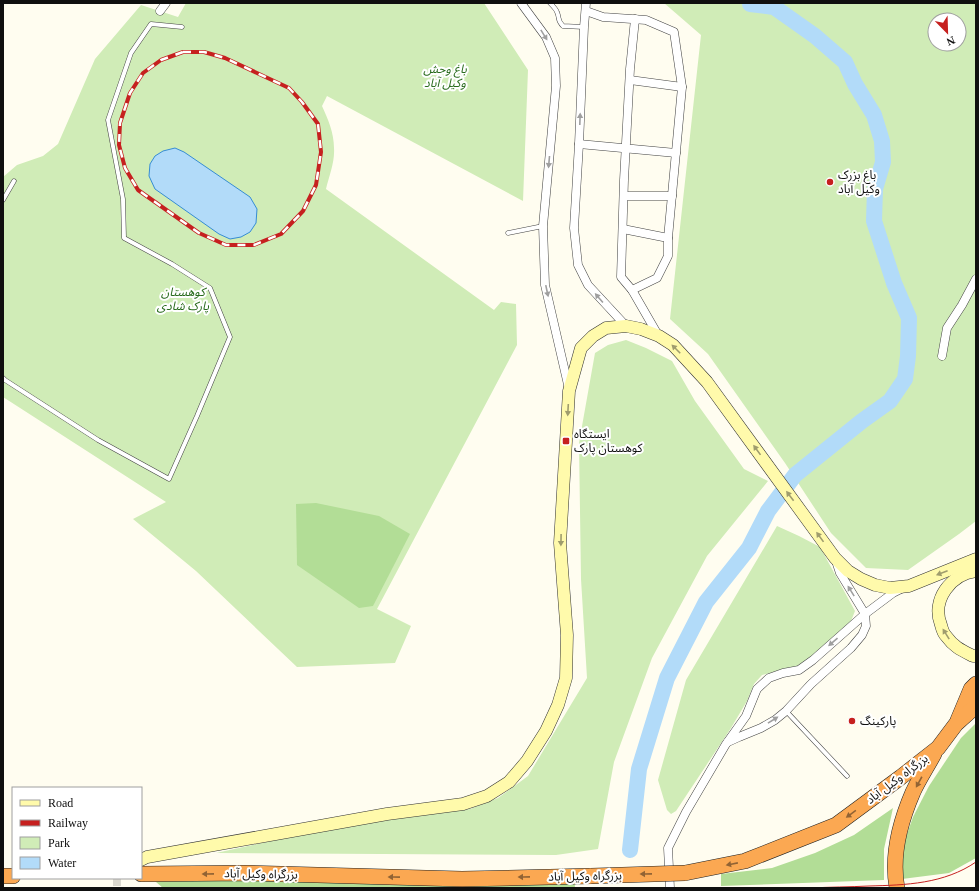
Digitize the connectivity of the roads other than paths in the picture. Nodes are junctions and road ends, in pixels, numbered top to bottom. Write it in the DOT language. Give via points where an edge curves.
graph roads {
  1 [pos="158,3"];
  2 [pos="166,3"];
  3 [pos="521,3"];
  4 [pos="550,3"];
  5 [pos="586,7"];
  6 [pos="635,19"];
  7 [pos="182,26"];
  8 [pos="584,27"];
  9 [pos="630,80"];
  10 [pos="682,87"];
  11 [pos="579,144"];
  12 [pos="626,148"];
  13 [pos="676,153"];
  14 [pos="14,181"];
  15 [pos="624,196"];
  16 [pos="672,196"];
  17 [pos="3,200"];
  18 [pos="543,226"];
  19 [pos="623,229"];
  20 [pos="508,233"];
  21 [pos="668,238"];
  22 [pos="976,279"];
  23 [pos="632,290"];
  24 [pos="626,326"];
  25 [pos="659,336"];
  26 [pos="942,356"];
  27 [pos="3,378"];
  28 [pos="569,391"];
  29 [pos="834,558"];
  30 [pos="976,559"];
  31 [pos="976,571"];
  32 [pos="909,586"];
  33 [pos="865,614"];
  34 [pos="976,656"];
  35 [pos="976,684"];
  36 [pos="976,706"];
  37 [pos="786,711"];
  38 [pos="746,716"];
  39 [pos="956,724"];
  40 [pos="761,728"];
  41 [pos="726,744"];
  42 [pos="938,748"];
  43 [pos="847,776"];
  44 [pos="142,860"];
  45 [pos="142,874"];
  46 [pos="670,888"];
  47 [pos="896,888"];
  1 -- 2 [label="street" via="160,11"];
  3 -- 18 [label="street, one-way" via="546,37 555,58 556,86"];
  4 -- 8 [label="lane" via="563,26"];
  5 -- 6 [label="street" via="603,17"];
  5 -- 8 [label="street"];
  6 -- 9 [label="street"];
  6 -- 10 [label="street" via="646,20 674,32"];
  7 -- 27 [label="lane" via="151,24 131,53 108,120 123,199 124,238 210,288 230,337 169,479 98,440"];
  11 -- 8 [label="street, one-way"];
  9 -- 10 [label="street"];
  9 -- 12 [label="street"];
  10 -- 13 [label="street"];
  11 -- 12 [label="street"];
  24 -- 11 [label="street, one-way" via="588,285 578,266 574,228"];
  12 -- 13 [label="street"];
  12 -- 15 [label="street"];
  13 -- 16 [label="street"];
  14 -- 17 [label="lane"];
  15 -- 16 [label="street"];
  15 -- 19 [label="street"];
  16 -- 21 [label="street"];
  18 -- 20 [label="lane"];
  18 -- 28 [label="street, one-way" via="545,285"];
  19 -- 21 [label="street"];
  19 -- 23 [label="street" via="622,277"];
  21 -- 23 [label="street" via="668,256 657,278"];
  22 -- 26 [label="street" via="947,328"];
  23 -- 25 [label="street"];
  24 -- 25 [label="street"];
  24 -- 28 [label="street" via="606,328 581,348"];
  29 -- 25 [label="street, one-way" via="707,382 673,345"];
  28 -- 44 [label="street, one-way" via="560,543 566,678 558,705 546,731 527,762 509,782 487,796 463,804 379,816"];
  29 -- 32 [label="street" via="848,571 875,585 890,588"];
  33 -- 29 [label="street, one-way" via="840,573"];
  30 -- 32 [label="street, one-way"];
  34 -- 31 [label="street, one-way" via="957,648 945,635 939,620 939,603 946,588 957,577"];
  32 -- 33 [label="street" via="893,593"];
  33 -- 37 [label="street" via="866,626 862,635"];
  33 -- 38 [label="street, one-way" via="799,670 769,678 757,689"];
  35 -- 39 [label="highway" via="971,689"];
  36 -- 39 [label="highway, بزرگراه وکیل آباد"];
  40 -- 37 [label="street, one-way"];
  37 -- 43 [label="lane"];
  38 -- 40 [label="street" via="750,726"];
  38 -- 41 [label="street"];
  39 -- 42 [label="highway, بزرگراه وکیل آباد"];
  40 -- 41 [label="street"];
  41 -- 46 [label="street" via="668,848"];
  42 -- 45 [label="highway, بزرگراه وکیل آباد, one-way, bridge" via="836,825 745,862 685,874 462,879 248,873"];
  42 -- 47 [label="highway, one-way" via="904,814 897,841 894,875"];
}
